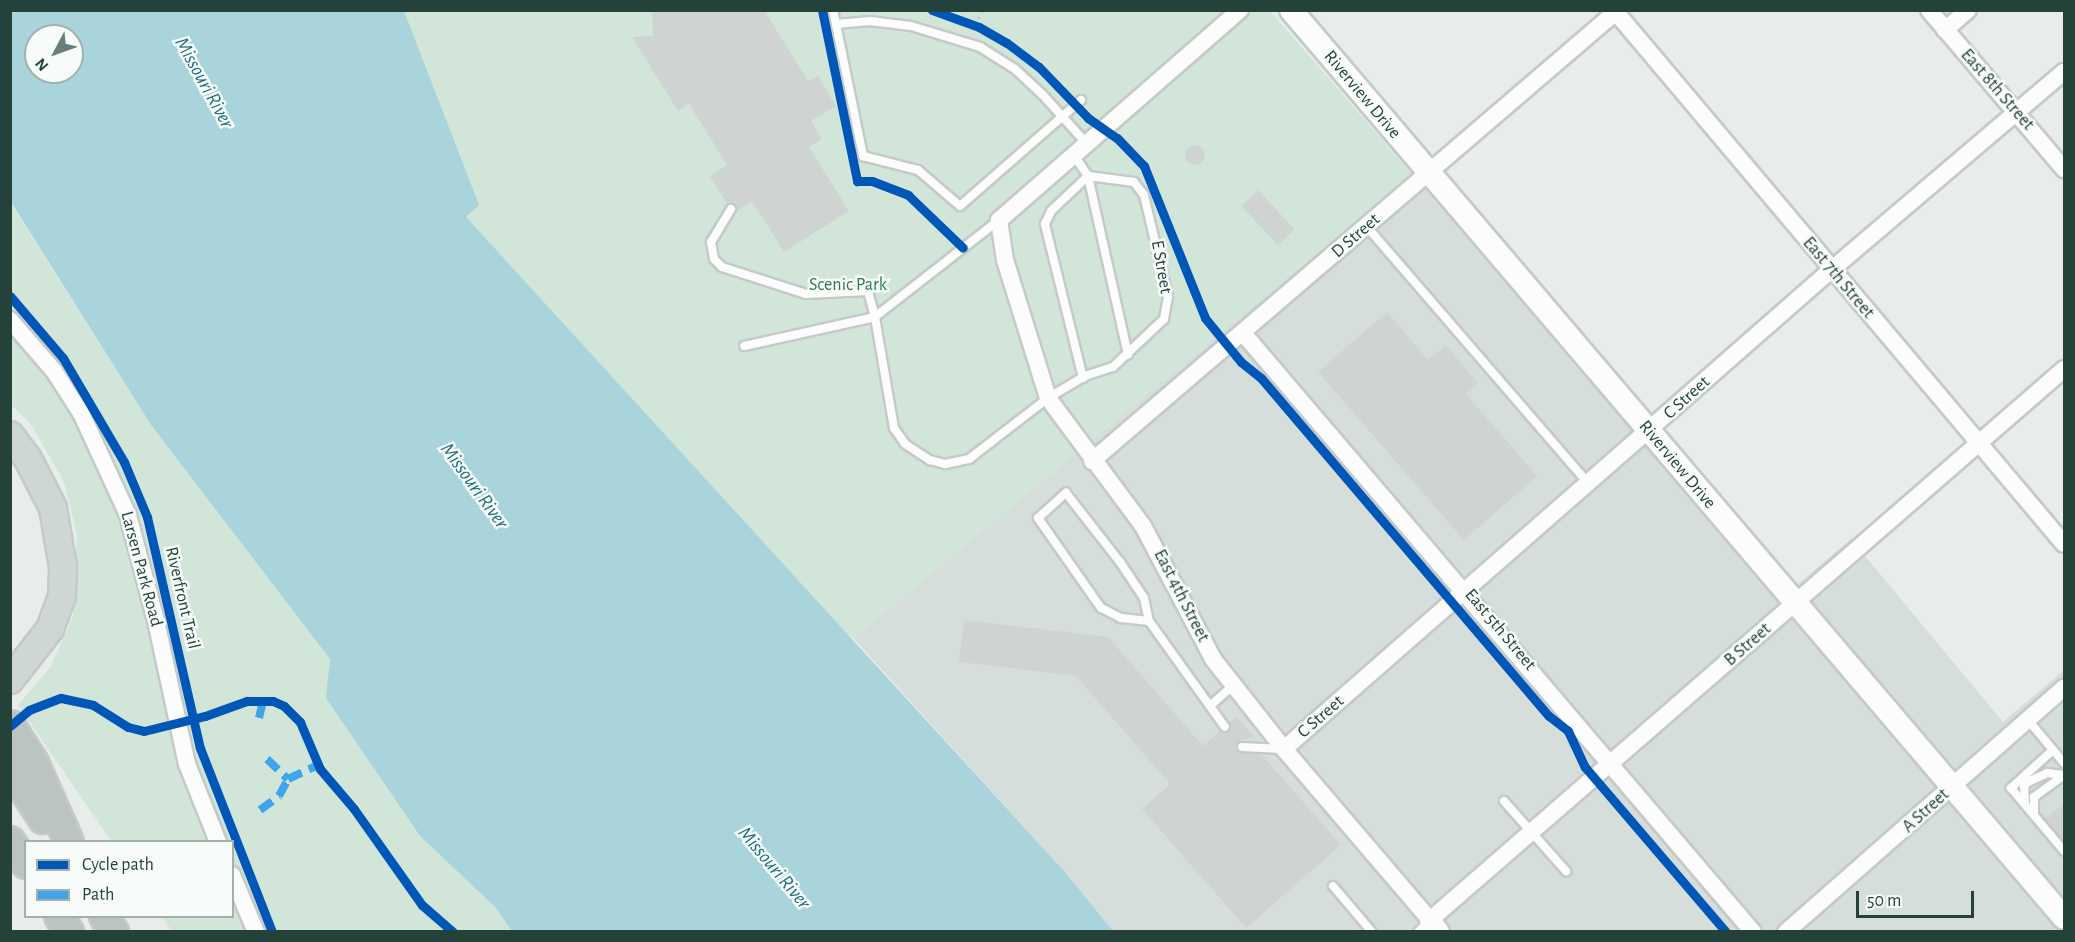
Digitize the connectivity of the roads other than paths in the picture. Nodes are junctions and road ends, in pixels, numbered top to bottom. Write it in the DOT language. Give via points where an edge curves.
graph roads {
  1 [pos="833,10"];
  2 [pos="1240,10"];
  3 [pos="1291,10"];
  4 [pos="1929,10"];
  5 [pos="1968,10"];
  6 [pos="1616,11"];
  7 [pos="836,24"];
  8 [pos="1946,30"];
  9 [pos="2064,72"];
  10 [pos="1081,100"];
  11 [pos="2016,113"];
  12 [pos="1063,117"];
  13 [pos="1087,145"];
  14 [pos="1074,157"];
  15 [pos="2064,169"];
  16 [pos="1428,173"];
  17 [pos="1088,176"];
  18 [pos="731,209"];
  19 [pos="999,219"];
  20 [pos="1367,227"];
  21 [pos="1831,270"];
  22 [pos="875,317"];
  23 [pos="10,320"];
  24 [pos="1243,333"];
  25 [pos="744,346"];
  26 [pos="1128,355"];
  27 [pos="2064,369"];
  28 [pos="1083,378"];
  29 [pos="1048,398"];
  30 [pos="1649,431"];
  31 [pos="10,435"];
  32 [pos="1978,443"];
  33 [pos="1092,461"];
  34 [pos="1588,483"];
  35 [pos="2064,544"];
  36 [pos="1466,590"];
  37 [pos="1794,605"];
  38 [pos="1149,621"];
  39 [pos="10,680"];
  40 [pos="1232,686"];
  41 [pos="2064,688"];
  42 [pos="1210,706"];
  43 [pos="2028,720"];
  44 [pos="10,725"];
  45 [pos="1225,727"];
  46 [pos="1242,747"];
  47 [pos="1284,749"];
  48 [pos="2053,750"];
  49 [pos="1611,762"];
  50 [pos="2064,763"];
  51 [pos="21,770"];
  52 [pos="2064,776"];
  53 [pos="1951,788"];
  54 [pos="1504,801"];
  55 [pos="2025,805"];
  56 [pos="2034,815"];
  57 [pos="1531,831"];
  58 [pos="56,840"];
  59 [pos="68,840"];
  60 [pos="217,840"];
  61 [pos="10,842"];
  62 [pos="2064,851"];
  63 [pos="24,861"];
  64 [pos="1566,871"];
  65 [pos="234,880"];
  66 [pos="1333,885"];
  67 [pos="59,918"];
  68 [pos="105,918"];
  69 [pos="2064,918"];
  70 [pos="1429,928"];
  71 [pos="1370,931"];
  72 [pos="69,932"];
  73 [pos="114,932"];
  74 [pos="256,932"];
  75 [pos="1753,932"];
  76 [pos="1786,932"];
  1 -- 7 [label="lane"];
  2 -- 13 [label="street"];
  3 -- 16 [label="main road, Riverview Drive"];
  4 -- 8 [label="street, East 8th Street"];
  5 -- 8 [label="street"];
  6 -- 16 [label="street, D Street"];
  6 -- 21 [label="street, East 7th Street"];
  7 -- 12 [label="lane" via="870,21 911,26 980,47 1015,69"];
  7 -- 12 [label="lane" via="862,156 918,170 960,206"];
  8 -- 11 [label="street, East 8th Street"];
  9 -- 11 [label="street, C Street"];
  10 -- 12 [label="lane"];
  11 -- 15 [label="street, East 8th Street"];
  11 -- 21 [label="street, C Street"];
  12 -- 13 [label="lane"];
  13 -- 14 [label="street"];
  14 -- 17 [label="lane"];
  14 -- 19 [label="street"];
  16 -- 20 [label="street, D Street"];
  16 -- 30 [label="main road, Riverview Drive"];
  17 -- 26 [label="lane"];
  17 -- 26 [label="lane, E Street" via="1134,182 1144,195 1153,223 1168,296 1164,319"];
  17 -- 28 [label="lane" via="1051,211 1045,224"];
  18 -- 22 [label="lane, E Street" via="711,242 714,260 722,267 806,294 868,291"];
  19 -- 22 [label="lane"];
  19 -- 29 [label="street, East 4th Street" via="1025,334"];
  20 -- 24 [label="street, D Street"];
  20 -- 34 [label="lane"];
  21 -- 30 [label="street, C Street"];
  21 -- 32 [label="street, East 7th Street"];
  22 -- 25 [label="lane"];
  22 -- 29 [label="lane, E Street" via="894,428 905,444 930,459 958,464 969,459"];
  23 -- 60 [label="street, Larsen Park Road" via="54,371 81,412 128,515 187,764"];
  24 -- 33 [label="street, D Street"];
  24 -- 36 [label="street, East 5th Street"];
  26 -- 28 [label="lane, E Street" via="1113,367"];
  27 -- 32 [label="street, B Street"];
  28 -- 29 [label="lane, E Street"];
  29 -- 33 [label="street, East 4th Street"];
  30 -- 34 [label="street, C Street"];
  30 -- 37 [label="main road, Riverview Drive"];
  31 -- 39 [label="main road" via="28,459 53,508 63,568 62,596 50,628"];
  32 -- 35 [label="street, East 7th Street"];
  32 -- 37 [label="street, B Street"];
  33 -- 40 [label="street, East 4th Street" via="1143,526 1213,659"];
  34 -- 36 [label="street, C Street"];
  36 -- 47 [label="street, C Street"];
  36 -- 49 [label="street, East 5th Street"];
  37 -- 49 [label="street, B Street"];
  37 -- 53 [label="main road, Riverview Drive"];
  38 -- 38 [label="lane" via="1143,598 1120,562 1066,493 1038,518 1101,608 1121,618"];
  38 -- 42 [label="lane"];
  40 -- 42 [label="lane"];
  40 -- 47 [label="street, East 4th Street"];
  41 -- 43 [label="street, A Street"];
  42 -- 45 [label="lane"];
  43 -- 48 [label="lane"];
  43 -- 53 [label="street, A Street"];
  44 -- 51 [label="highway"];
  46 -- 47 [label="lane"];
  47 -- 70 [label="street, East 4th Street"];
  48 -- 50 [label="lane"];
  48 -- 55 [label="lane" via="2011,788"];
  49 -- 57 [label="street, B Street"];
  49 -- 75 [label="street, East 5th Street"];
  51 -- 58 [label="highway"];
  51 -- 59 [label="highway"];
  52 -- 55 [label="lane" via="2047,773 2028,782 2024,786"];
  52 -- 56 [label="lane" via="2034,797"];
  53 -- 69 [label="main road, Riverview Drive"];
  53 -- 76 [label="street, A Street"];
  54 -- 57 [label="lane"];
  55 -- 56 [label="lane"];
  56 -- 62 [label="lane"];
  57 -- 64 [label="lane"];
  57 -- 70 [label="street, B Street"];
  61 -- 63 [label="highway"];
  65 -- 74 [label="street"];
  66 -- 71 [label="lane"];
  67 -- 72 [label="highway"];
  68 -- 73 [label="highway"];
}
